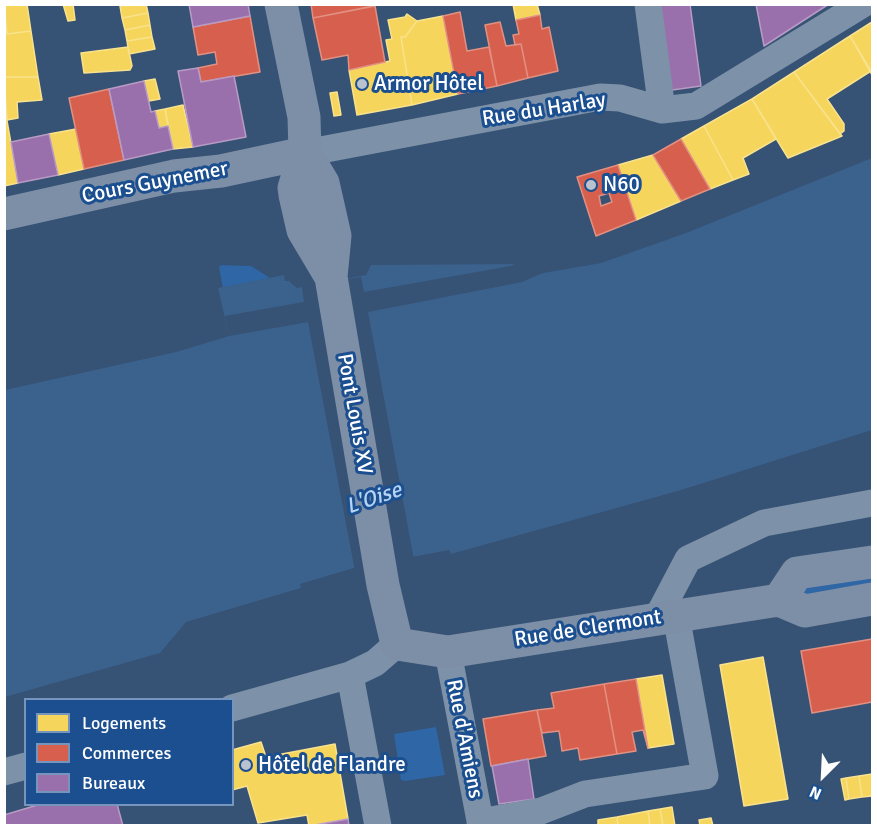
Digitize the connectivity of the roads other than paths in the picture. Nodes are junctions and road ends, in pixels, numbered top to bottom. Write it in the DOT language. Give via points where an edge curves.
graph roads {
  1 [pos="281,4"];
  2 [pos="648,4"];
  3 [pos="863,4"];
  4 [pos="662,110"];
  5 [pos="305,153"];
  6 [pos="4,214"];
  7 [pos="873,503"];
  8 [pos="873,562"];
  9 [pos="873,599"];
  10 [pos="779,600"];
  11 [pos="667,616"];
  12 [pos="397,644"];
  13 [pos="448,652"];
  14 [pos="350,675"];
  15 [pos="234,707"];
  16 [pos="24,767"];
  17 [pos="4,772"];
  18 [pos="481,824"];
  19 [pos="378,825"];
  1 -- 5 [label="main road" via="304,117"];
  2 -- 4 [label="street"];
  3 -- 4 [label="street, Rue du Harlay" via="696,106"];
  4 -- 5 [label="street, Rue du Harlay" via="620,98 600,97"];
  5 -- 6 [label="main road, Cours Guynemer" via="221,171 174,176"];
  5 -- 12 [label="main road, Pont Louis XV" via="323,183 335,236 331,277 383,585"];
  7 -- 11 [label="street" via="764,523 688,559"];
  8 -- 10 [label="main road" via="797,573"];
  9 -- 10 [label="main road, Rue de Clermont" via="805,611"];
  10 -- 11 [label="main road, Rue de Clermont"];
  11 -- 13 [label="main road, Rue de Clermont"];
  11 -- 18 [label="street" via="705,776 585,794 541,811"];
  12 -- 13 [label="main road, Rue de Clermont"];
  12 -- 14 [label="street" via="375,663"];
  13 -- 18 [label="street, Rue d'Amiens"];
  14 -- 15 [label="street"];
  14 -- 19 [label="street"];
  16 -- 17 [label="street"];
}
